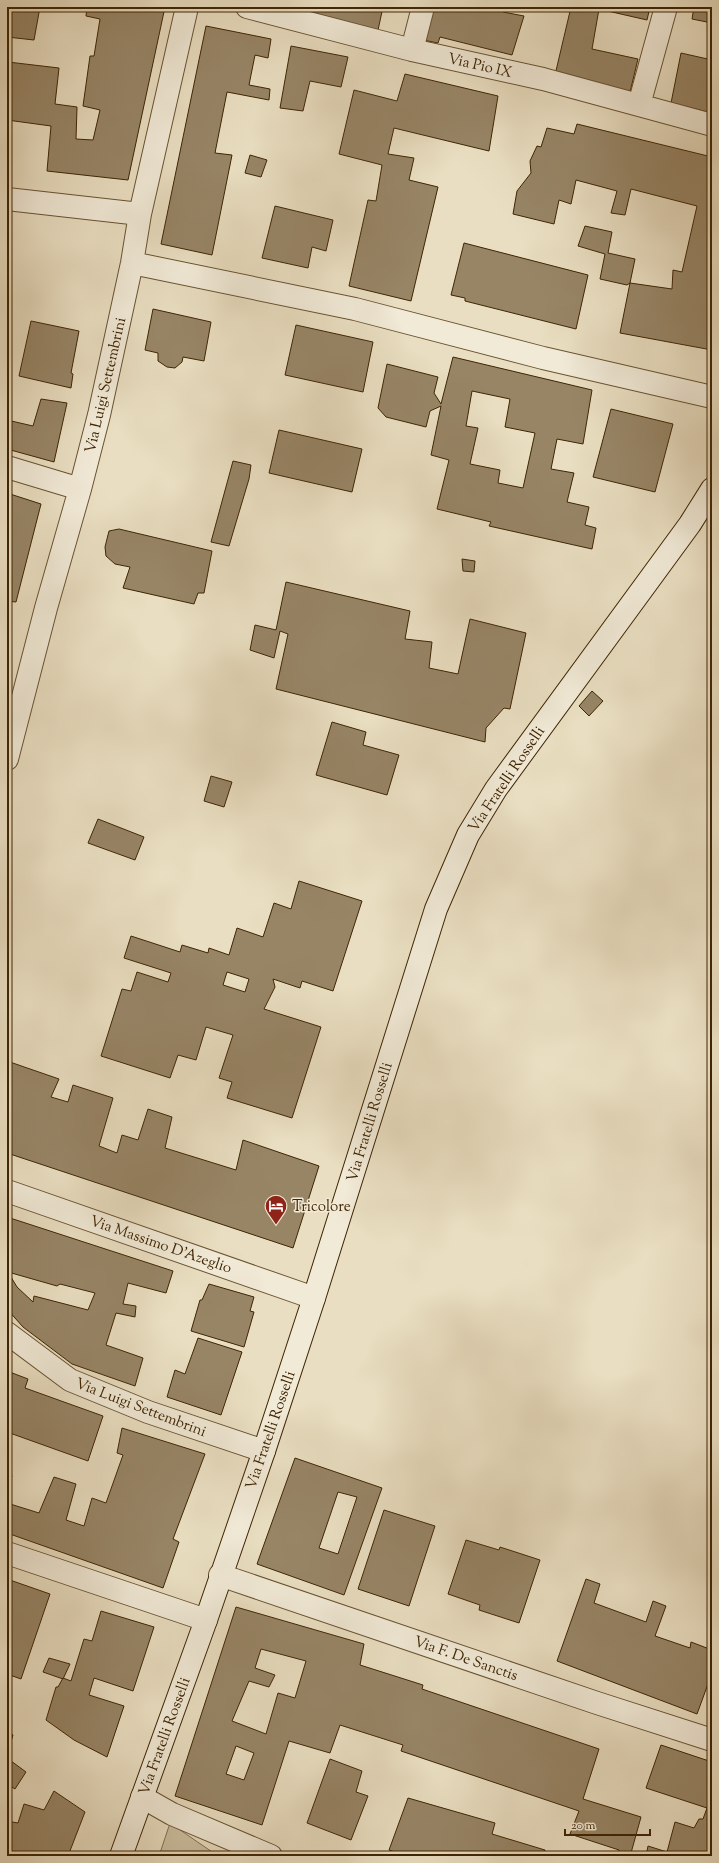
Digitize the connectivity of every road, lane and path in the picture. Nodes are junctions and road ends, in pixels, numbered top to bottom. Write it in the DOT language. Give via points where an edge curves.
graph roads {
  1 [pos="187,7"];
  2 [pos="248,7"];
  3 [pos="423,7"];
  4 [pos="666,7"];
  5 [pos="412,50"];
  6 [pos="640,105"];
  7 [pos="712,125"];
  8 [pos="7,199"];
  9 [pos="140,214"];
  10 [pos="132,263"];
  11 [pos="712,397"];
  12 [pos="7,467"];
  13 [pos="80,489"];
  14 [pos="712,489"];
  15 [pos="7,759"];
  16 [pos="7,1191"];
  17 [pos="314,1298"];
  18 [pos="7,1333"];
  19 [pos="264,1451"];
  20 [pos="7,1553"];
  21 [pos="220,1575"];
  22 [pos="206,1620"];
  23 [pos="712,1740"];
  24 [pos="142,1797"];
  25 [pos="121,1856"];
  26 [pos="271,1856"];
  1 -- 9 [label="street, Via Luigi Settembrini"];
  2 -- 5 [label="street, Via Pio IX"];
  3 -- 5 [label="street"];
  4 -- 6 [label="street"];
  5 -- 6 [label="street, Via Pio IX" via="543,79"];
  6 -- 7 [label="street, Via Pio IX"];
  8 -- 9 [label="street"];
  9 -- 10 [label="street, Via Luigi Settembrini"];
  10 -- 11 [label="street" via="355,309 543,358"];
  10 -- 13 [label="street, Via Luigi Settembrini"];
  12 -- 13 [label="street"];
  13 -- 15 [label="street, Via Luigi Settembrini"];
  14 -- 17 [label="street, Via Fratelli Rosselli" via="690,524 496,789 468,835 436,909"];
  16 -- 17 [label="street, Via Massimo D'Azeglio"];
  17 -- 19 [label="street, Via Fratelli Rosselli"];
  18 -- 19 [label="street, Via Luigi Settembrini" via="70,1380 148,1412"];
  19 -- 21 [label="street, Via Fratelli Rosselli"];
  20 -- 22 [label="street"];
  21 -- 22 [label="street, Via Fratelli Rosselli"];
  21 -- 23 [label="street, Via F. De Sanctis"];
  22 -- 24 [label="street, Via Fratelli Rosselli"];
  24 -- 25 [label="street, Via Fratelli Rosselli"];
  24 -- 26 [label="street" via="172,1814"];
}
